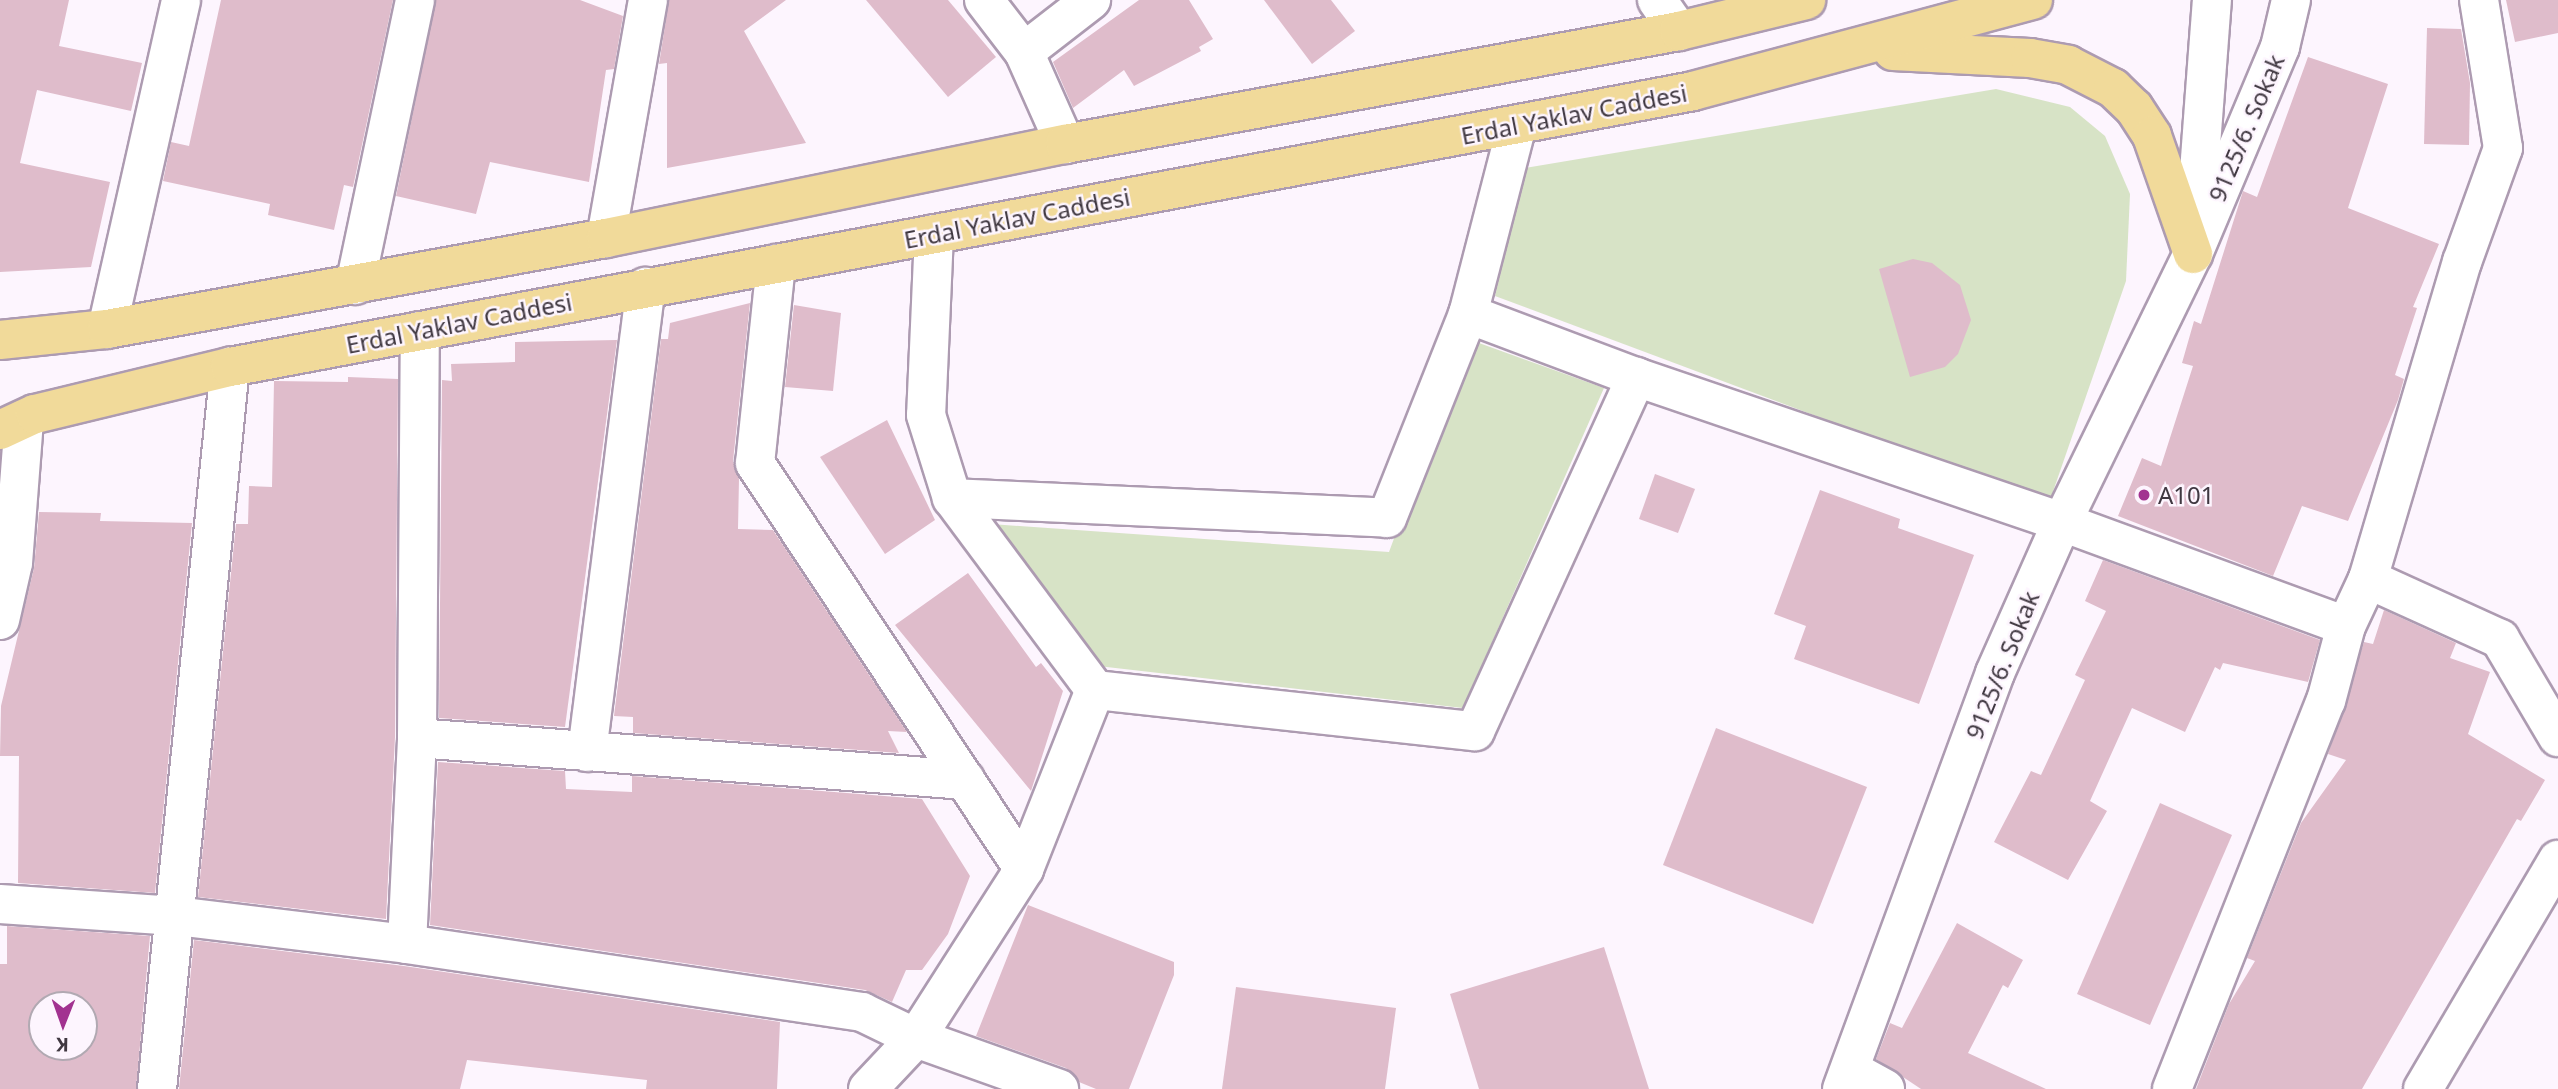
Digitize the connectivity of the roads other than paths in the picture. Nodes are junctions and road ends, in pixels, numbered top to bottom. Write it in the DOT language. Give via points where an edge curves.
graph roads {
  1 [pos="181,0"];
  2 [pos="415,0"];
  3 [pos="648,0"];
  4 [pos="984,0"];
  5 [pos="1091,0"];
  6 [pos="1657,0"];
  7 [pos="1806,0"];
  8 [pos="2033,0"];
  9 [pos="2212,0"];
  10 [pos="2291,0"];
  11 [pos="2479,0"];
  12 [pos="1679,31"];
  13 [pos="1859,49"];
  14 [pos="1024,52"];
  15 [pos="1517,125"];
  16 [pos="1065,144"];
  17 [pos="934,234"];
  18 [pos="606,237"];
  19 [pos="2193,254"];
  20 [pos="776,264"];
  21 [pos="355,285"];
  22 [pos="646,287"];
  23 [pos="1468,314"];
  24 [pos="107,329"];
  25 [pos="420,331"];
  26 [pos="0,340"];
  27 [pos="230,367"];
  28 [pos="1636,377"];
  29 [pos="12,424"];
  30 [pos="952,498"];
  31 [pos="2063,522"];
  32 [pos="2368,579"];
  33 [pos="0,620"];
  34 [pos="2346,626"];
  35 [pos="1095,690"];
  36 [pos="2558,737"];
  37 [pos="416,738"];
  38 [pos="587,752"];
  39 [pos="965,780"];
  40 [pos="2558,860"];
  41 [pos="1024,869"];
  42 [pos="0,904"];
  43 [pos="176,916"];
  44 [pos="407,944"];
  45 [pos="916,1038"];
  46 [pos="1846,1079"];
  47 [pos="157,1089"];
  48 [pos="868,1089"];
  49 [pos="1059,1089"];
  50 [pos="1885,1089"];
  51 [pos="2172,1089"];
  52 [pos="2423,1089"];
  1 -- 24 [label="street"];
  2 -- 21 [label="street"];
  3 -- 18 [label="street"];
  4 -- 14 [label="street"];
  5 -- 14 [label="street"];
  6 -- 12 [label="street"];
  7 -- 12 [label="main road"];
  8 -- 13 [label="main road, Erdal Yaklav Caddesi"];
  9 -- 19 [label="street, 9125/6. Sokak"];
  10 -- 19 [label="street, 9125/6. Sokak" via="2280,47"];
  11 -- 32 [label="street" via="2503,148 2462,262"];
  12 -- 16 [label="main road"];
  13 -- 15 [label="main road, Erdal Yaklav Caddesi" via="1693,91"];
  13 -- 19 [label="main road" via="2029,58 2068,65 2113,88 2134,108 2152,136"];
  14 -- 16 [label="street"];
  15 -- 17 [label="main road, Erdal Yaklav Caddesi"];
  15 -- 23 [label="street"];
  16 -- 18 [label="main road"];
  17 -- 20 [label="main road, Erdal Yaklav Caddesi"];
  17 -- 30 [label="street" via="926,415"];
  18 -- 21 [label="main road"];
  19 -- 31 [label="street, 9125/6. Sokak"];
  20 -- 22 [label="main road, Erdal Yaklav Caddesi"];
  20 -- 39 [label="street" via="755,463"];
  21 -- 24 [label="main road"];
  22 -- 25 [label="main road, Erdal Yaklav Caddesi"];
  22 -- 38 [label="street"];
  23 -- 28 [label="street"];
  23 -- 30 [label="street" via="1387,518"];
  24 -- 26 [label="main road"];
  25 -- 27 [label="main road, Erdal Yaklav Caddesi"];
  25 -- 37 [label="street"];
  27 -- 29 [label="main road, Erdal Yaklav Caddesi"];
  27 -- 43 [label="street"];
  28 -- 31 [label="street"];
  28 -- 35 [label="street" via="1475,731"];
  29 -- 33 [label="street" via="13,563"];
  30 -- 35 [label="street"];
  31 -- 34 [label="street"];
  31 -- 46 [label="street, 9125/6. Sokak" via="1995,673"];
  32 -- 34 [label="street"];
  32 -- 36 [label="street" via="2500,639"];
  34 -- 51 [label="street" via="2326,701"];
  35 -- 41 [label="street"];
  37 -- 38 [label="street"];
  37 -- 44 [label="street"];
  38 -- 39 [label="street"];
  39 -- 41 [label="street"];
  40 -- 52 [label="street"];
  41 -- 45 [label="street"];
  42 -- 43 [label="street"];
  43 -- 44 [label="street"];
  43 -- 47 [label="street"];
  44 -- 45 [label="street" via="862,1012"];
  45 -- 48 [label="street"];
  45 -- 49 [label="street"];
  46 -- 50 [label="street"];
}
